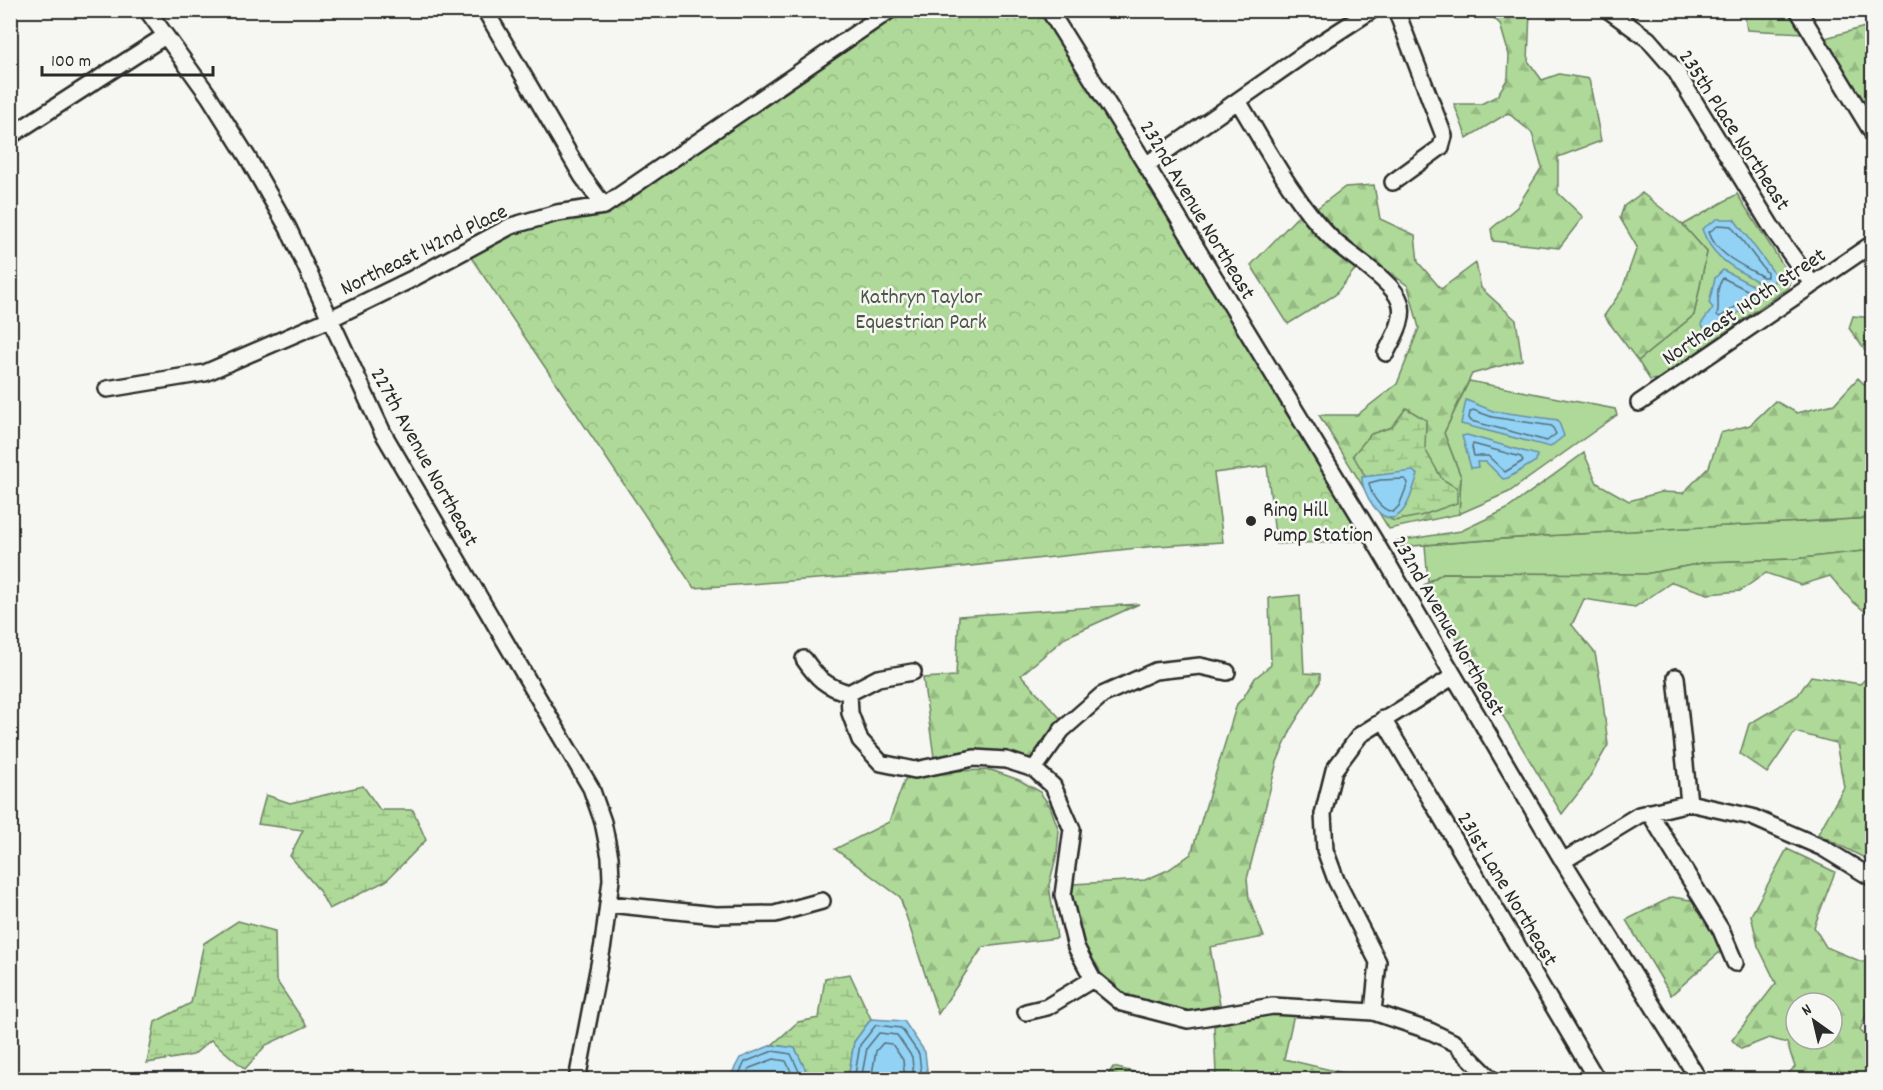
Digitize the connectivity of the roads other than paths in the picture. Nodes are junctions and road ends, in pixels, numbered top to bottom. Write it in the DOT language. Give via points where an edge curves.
graph roads {
  1 [pos="485,10"];
  2 [pos="890,10"];
  3 [pos="1049,10"];
  4 [pos="1372,10"];
  5 [pos="1396,10"];
  6 [pos="1608,10"];
  7 [pos="1798,10"];
  8 [pos="154,13"];
  9 [pos="165,36"];
  10 [pos="1238,101"];
  11 [pos="1872,132"];
  12 [pos="10,136"];
  13 [pos="1146,165"];
  14 [pos="1393,182"];
  15 [pos="604,206"];
  16 [pos="1872,244"];
  17 [pos="1813,285"];
  18 [pos="332,318"];
  19 [pos="1386,353"];
  20 [pos="107,389"];
  21 [pos="1639,404"];
  22 [pos="804,659"];
  23 [pos="913,672"];
  24 [pos="1227,672"];
  25 [pos="1454,676"];
  26 [pos="1676,677"];
  27 [pos="849,693"];
  28 [pos="1383,719"];
  29 [pos="1034,769"];
  30 [pos="1689,803"];
  31 [pos="1649,812"];
  32 [pos="1563,861"];
  33 [pos="1872,878"];
  34 [pos="822,901"];
  35 [pos="609,904"];
  36 [pos="1735,963"];
  37 [pos="1093,979"];
  38 [pos="1026,1012"];
  39 [pos="1373,1012"];
  40 [pos="577,1080"];
  41 [pos="1492,1080"];
  42 [pos="1597,1080"];
  43 [pos="1699,1080"];
  1 -- 15 [label="street" via="582,176"];
  2 -- 15 [label="street, Northeast 142nd Place"];
  3 -- 13 [label="street, 232nd Avenue Northeast"];
  4 -- 10 [label="street"];
  5 -- 14 [label="street" via="1444,136 1441,147"];
  6 -- 17 [label="street, 235th Place Northeast" via="1648,39 1675,70 1774,231"];
  7 -- 11 [label="street"];
  8 -- 9 [label="street, 227th Avenue Northeast"];
  9 -- 12 [label="street"];
  9 -- 18 [label="street, 227th Avenue Northeast" via="248,158"];
  10 -- 13 [label="street"];
  10 -- 19 [label="street" via="1308,214 1400,299 1403,314"];
  13 -- 25 [label="street, 232nd Avenue Northeast"];
  15 -- 18 [label="street, Northeast 142nd Place" via="557,213 511,226"];
  16 -- 17 [label="street, Northeast 140th Street"];
  17 -- 21 [label="street, Northeast 140th Street"];
  18 -- 20 [label="street, Northeast 142nd Place" via="205,373"];
  18 -- 35 [label="street, 227th Avenue Northeast" via="388,442 591,788 610,857"];
  22 -- 27 [label="street" via="815,675 832,688"];
  23 -- 27 [label="street" via="878,678"];
  24 -- 29 [label="street" via="1200,666 1155,671 1102,695 1062,730"];
  25 -- 28 [label="street"];
  25 -- 32 [label="street, 232nd Avenue Northeast"];
  26 -- 30 [label="street"];
  27 -- 29 [label="street" via="850,713 860,740 881,763 915,770 974,758 1006,760"];
  28 -- 39 [label="street" via="1360,735 1334,770 1323,814 1325,850 1336,880 1378,962"];
  28 -- 42 [label="street, 231st Lane Northeast"];
  29 -- 37 [label="street" via="1053,786 1072,829 1063,895 1076,947"];
  30 -- 31 [label="street"];
  30 -- 33 [label="street" via="1752,817 1823,848"];
  31 -- 32 [label="street"];
  31 -- 36 [label="street" via="1722,930"];
  32 -- 43 [label="street, 232nd Avenue Northeast"];
  34 -- 35 [label="street" via="775,914 716,915"];
  35 -- 40 [label="street, 227th Avenue Northeast"];
  37 -- 38 [label="street" via="1047,1007"];
  37 -- 39 [label="street" via="1122,1003 1188,1020 1273,1006"];
  39 -- 41 [label="street" via="1455,1043"];
}
